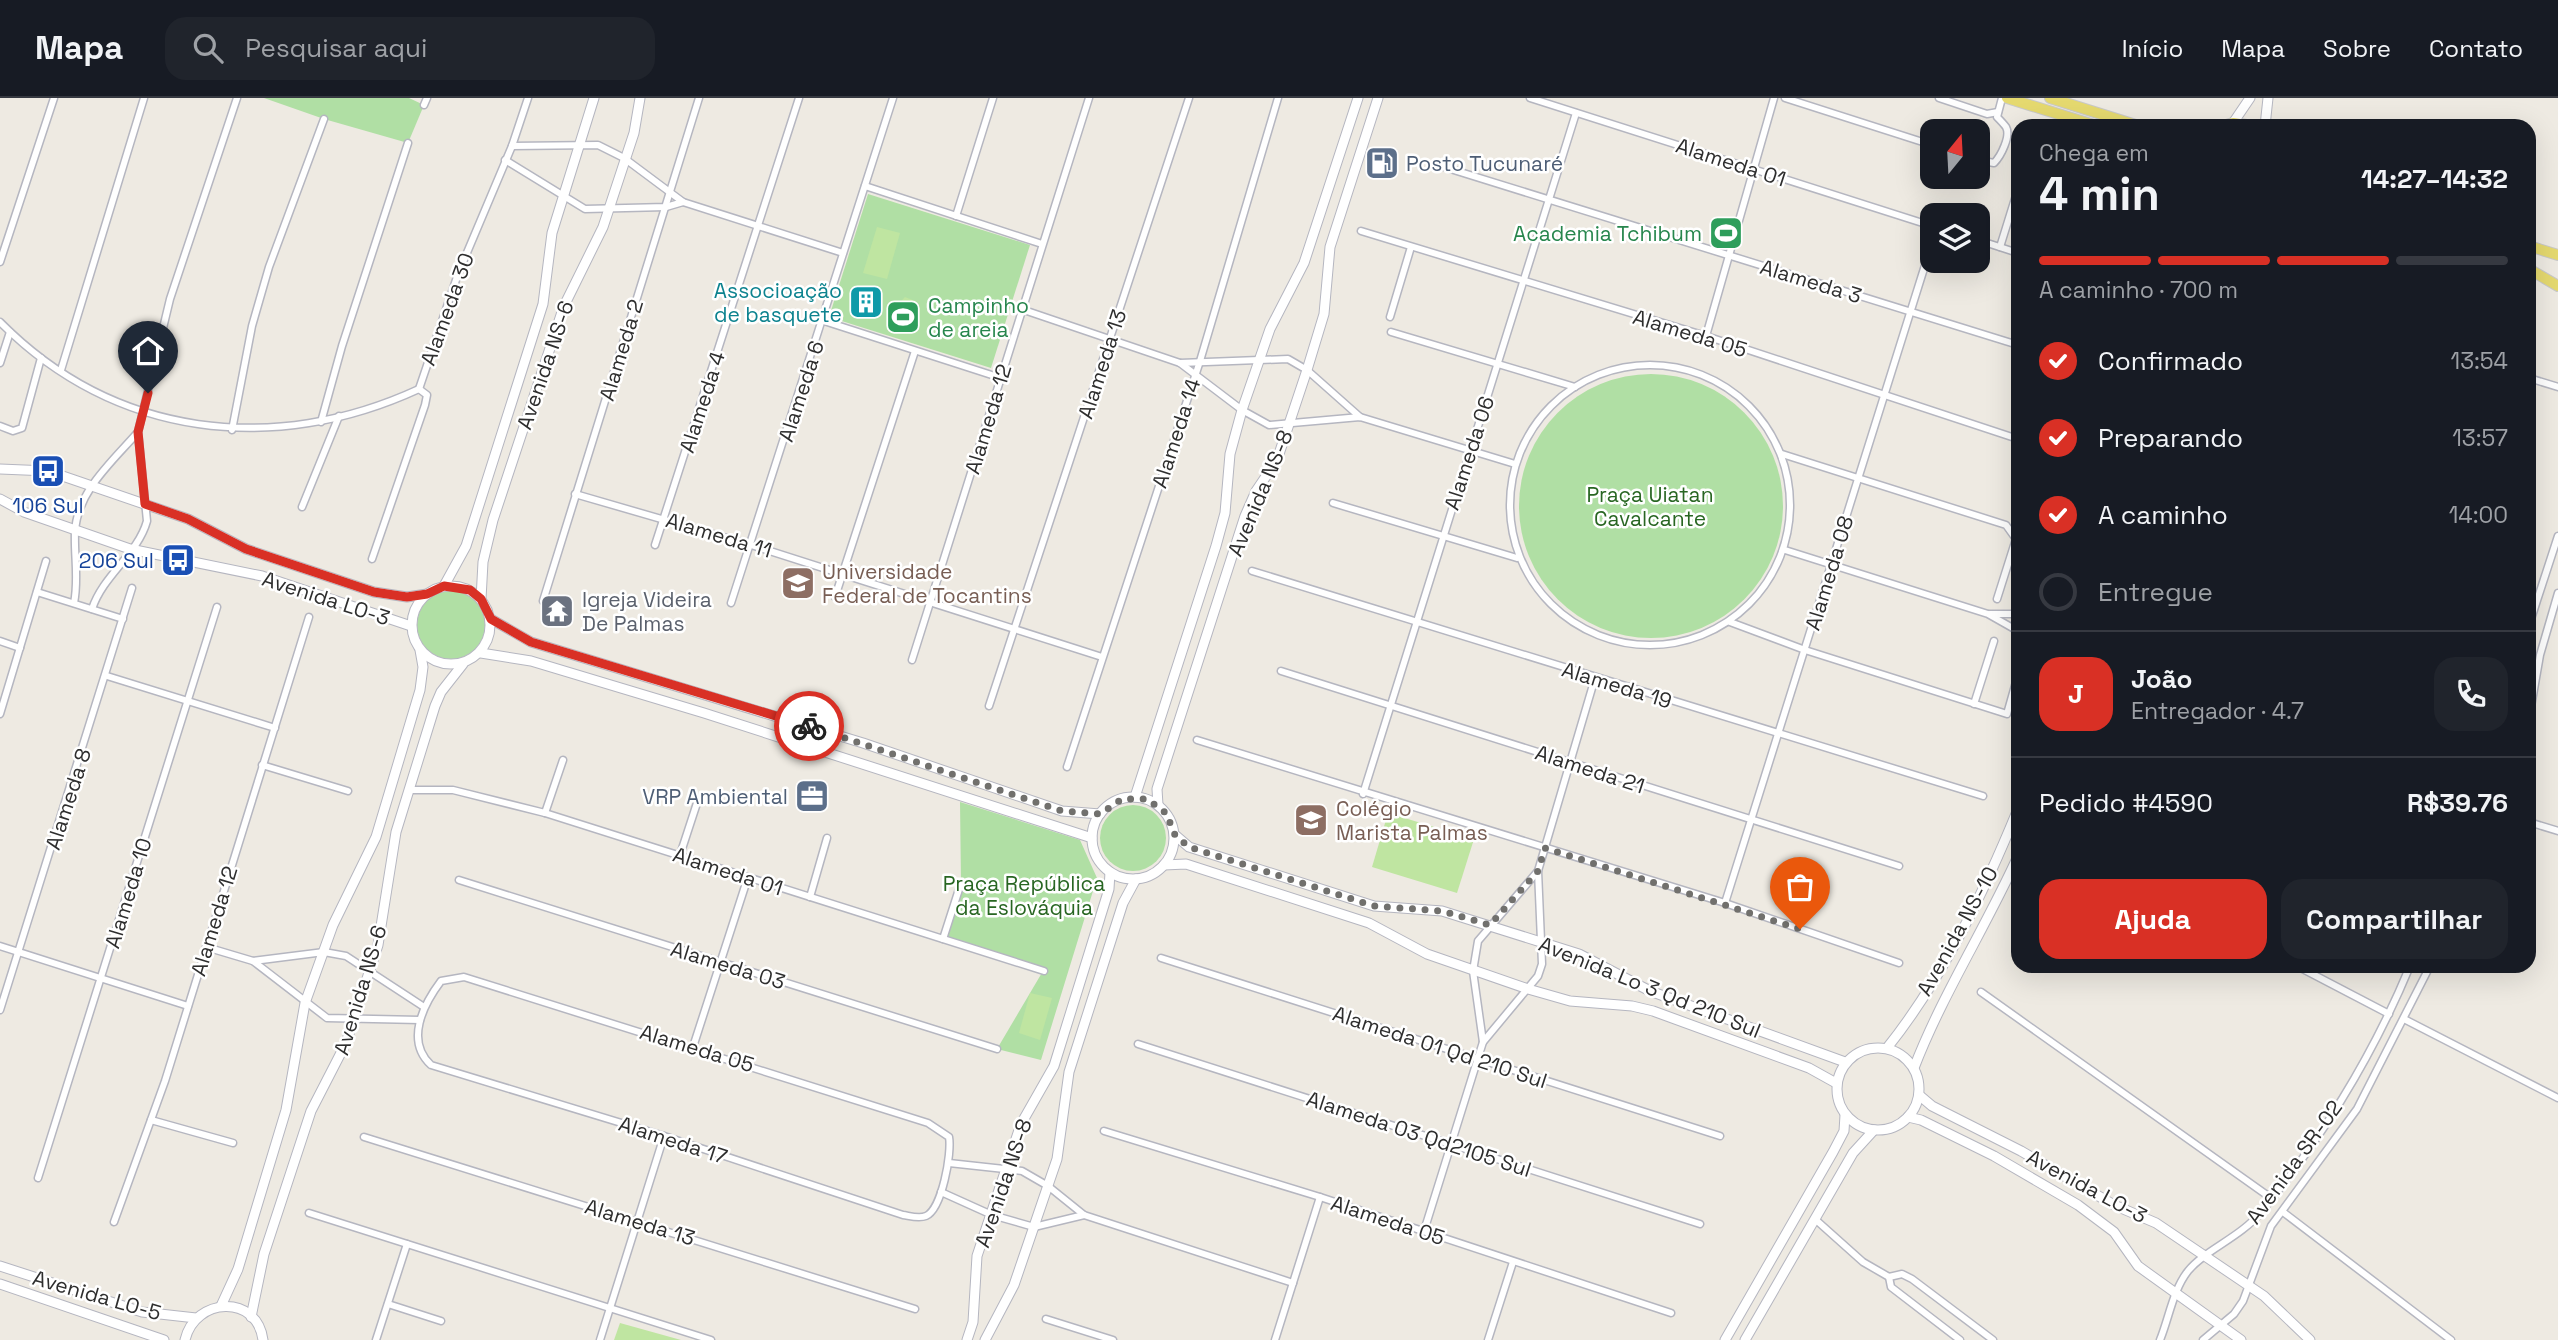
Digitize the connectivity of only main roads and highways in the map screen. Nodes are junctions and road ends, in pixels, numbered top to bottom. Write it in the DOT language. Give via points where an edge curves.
graph roads {
  1 [pos="2005,98"];
  2 [pos="2050,98"];
  3 [pos="2074,119"];
  4 [pos="2117,119"];
  5 [pos="2536,248"];
  6 [pos="2558,255"];
  7 [pos="2536,273"];
  8 [pos="2558,286"];
  1 -- 3 [label="main road"];
  2 -- 4 [label="main road"];
  5 -- 6 [label="main road"];
  7 -- 8 [label="main road"];
}
